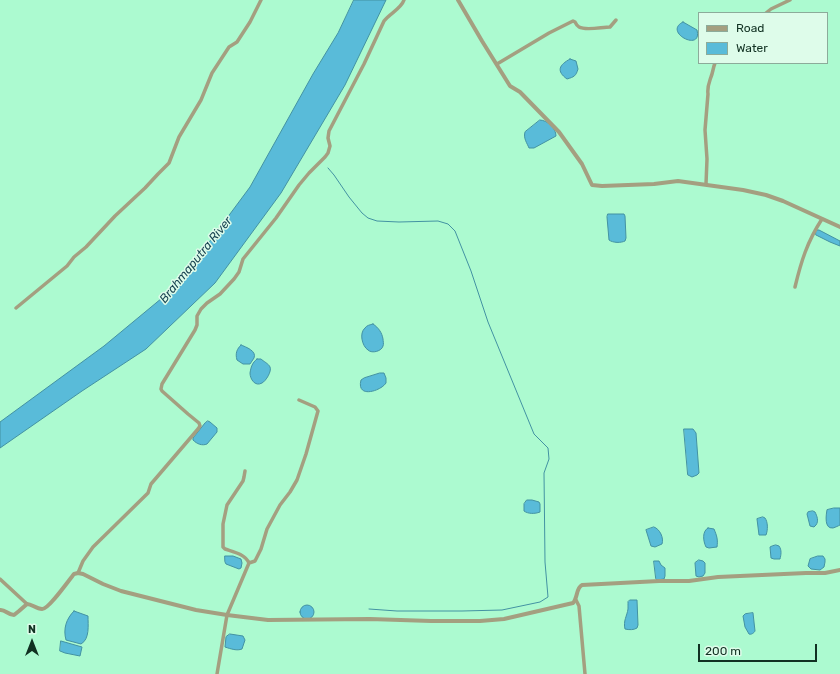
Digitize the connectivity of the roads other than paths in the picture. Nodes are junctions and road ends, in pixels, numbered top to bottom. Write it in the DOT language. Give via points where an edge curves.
graph roads {
  1 [pos="261,0"];
  2 [pos="404,0"];
  3 [pos="458,0"];
  4 [pos="790,0"];
  5 [pos="767,12"];
  6 [pos="616,20"];
  7 [pos="497,64"];
  8 [pos="715,64"];
  9 [pos="706,184"];
  10 [pos="822,220"];
  11 [pos="840,227"];
  12 [pos="795,287"];
  13 [pos="16,308"];
  14 [pos="298,400"];
  15 [pos="245,471"];
  16 [pos="249,563"];
  17 [pos="840,570"];
  18 [pos="78,573"];
  19 [pos="0,579"];
  20 [pos="576,600"];
  21 [pos="27,604"];
  22 [pos="0,610"];
  23 [pos="227,615"];
  24 [pos="217,674"];
  25 [pos="585,674"];
  1 -- 13 [label="street" via="238,42 230,47 212,74 201,100 179,137 169,164 67,266"];
  2 -- 18 [label="street" via="403,4 384,21 329,131 328,153 299,185 243,259 234,279 201,309 195,330 162,384 162,391 200,426 151,484 148,493 93,547"];
  3 -- 7 [label="street"];
  4 -- 5 [label="street"];
  6 -- 7 [label="street" via="610,27 588,29 580,28 573,21"];
  7 -- 9 [label="street" via="510,86 520,92 559,132 582,164 592,185 678,181"];
  8 -- 9 [label="street" via="707,90"];
  9 -- 10 [label="street" via="766,195"];
  10 -- 11 [label="street"];
  10 -- 12 [label="street" via="804,254"];
  14 -- 16 [label="street" via="315,407 318,411 306,454 297,480 267,530 258,556 255,561"];
  15 -- 16 [label="street" via="243,481 227,506 223,524 223,547 243,556"];
  16 -- 23 [label="street"];
  17 -- 20 [label="street" via="689,581 582,585 578,588"];
  18 -- 21 [label="street" via="74,574 45,609"];
  18 -- 23 [label="street" via="137,595"];
  19 -- 21 [label="street"];
  20 -- 23 [label="street" via="534,613 480,621 268,620"];
  20 -- 25 [label="street" via="579,606"];
  21 -- 22 [label="street" via="14,615"];
  23 -- 24 [label="street"];
}
